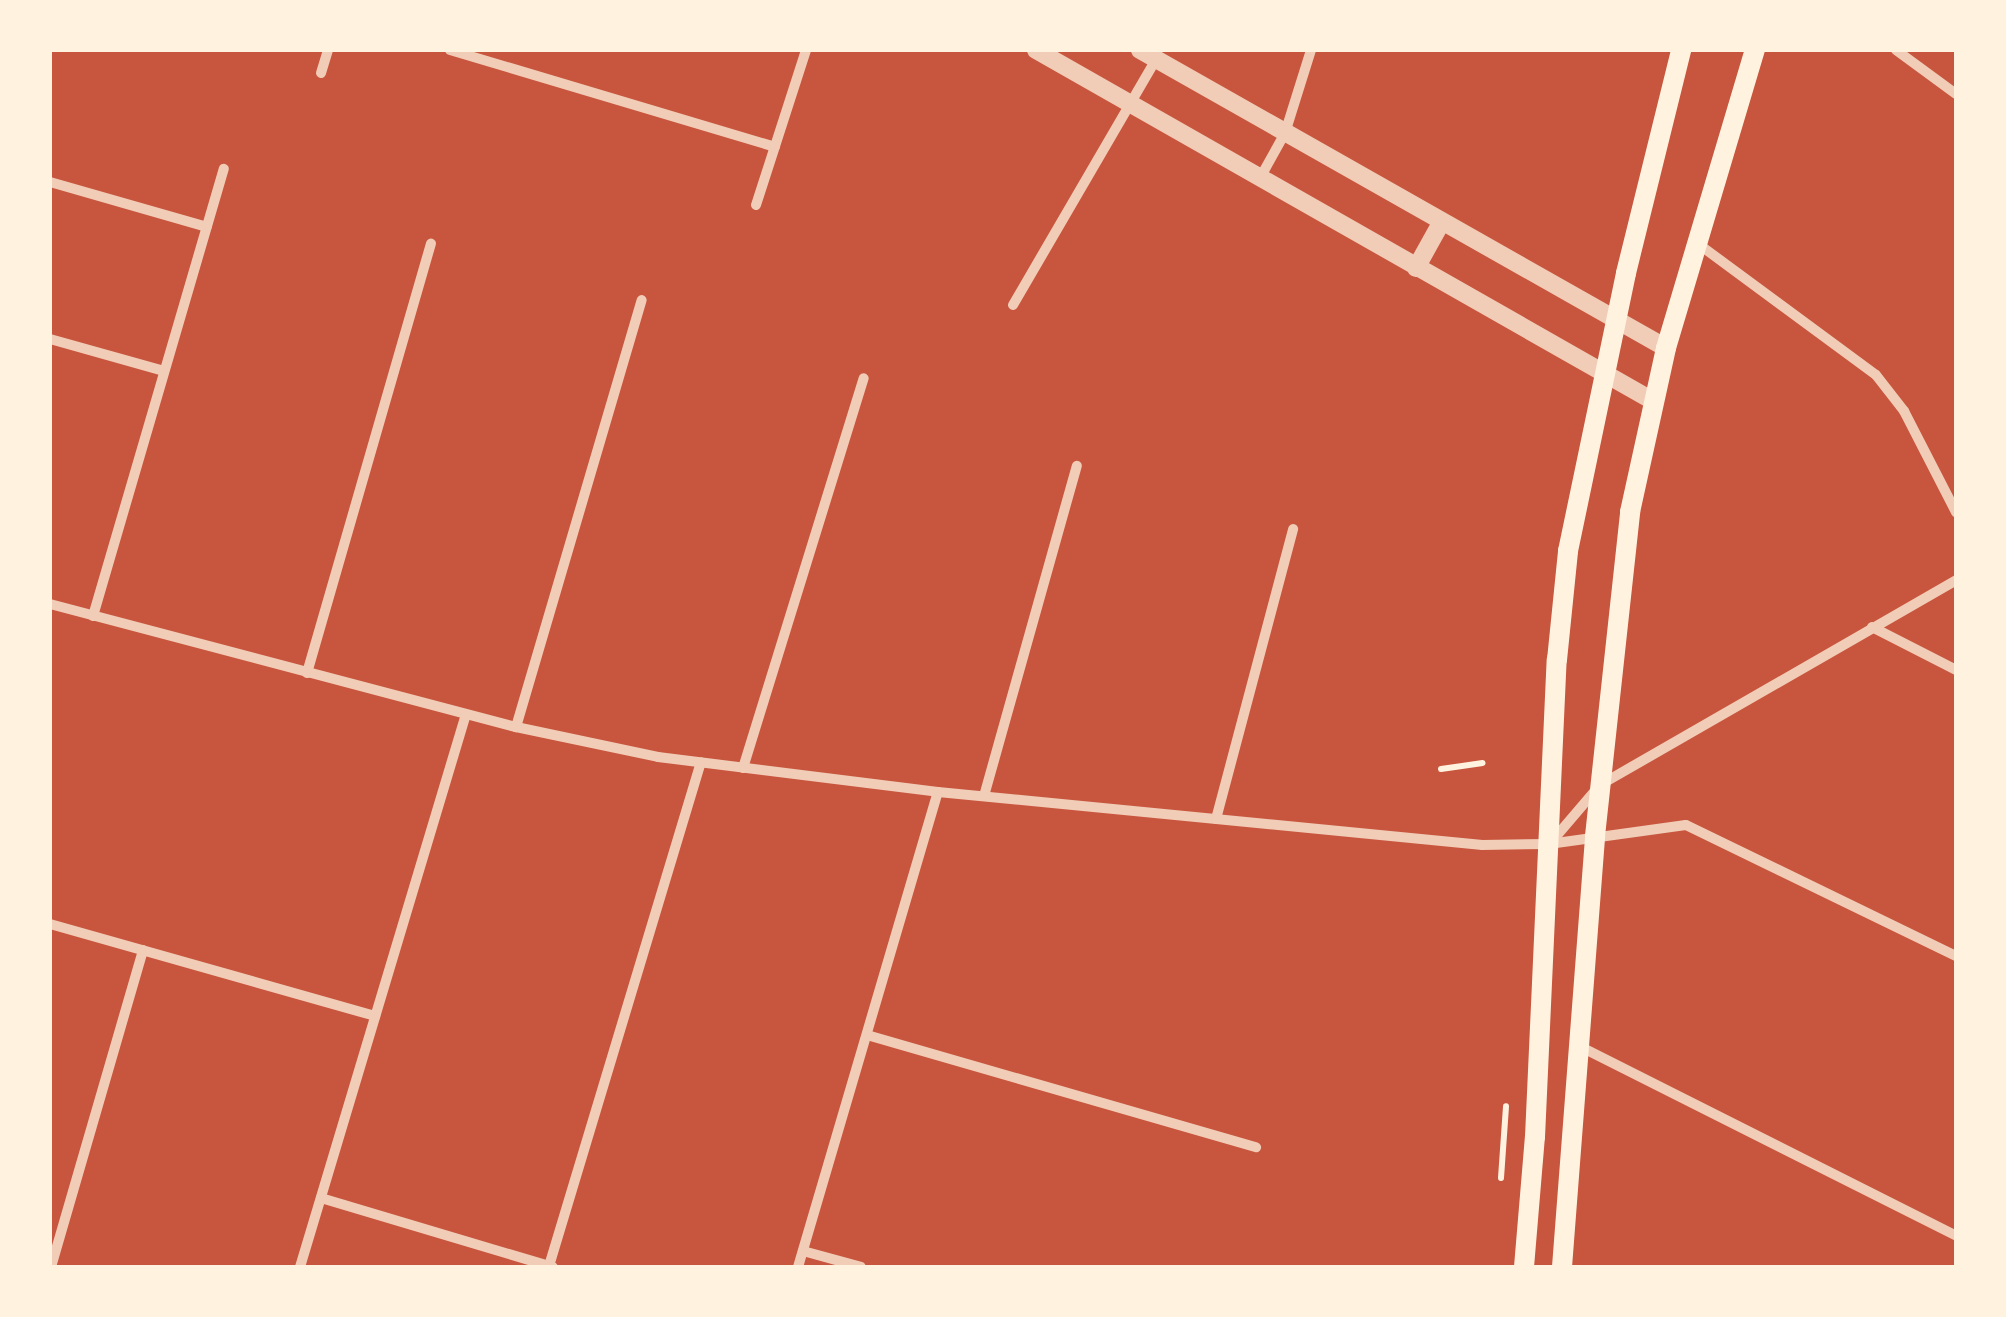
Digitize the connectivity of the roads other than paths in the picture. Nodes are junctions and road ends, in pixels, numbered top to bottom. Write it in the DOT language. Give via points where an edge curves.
graph roads {
  1 [pos="328,50"];
  2 [pos="450,50"];
  3 [pos="806,50"];
  4 [pos="1036,50"];
  5 [pos="1311,50"];
  6 [pos="1682,50"];
  7 [pos="1755,50"];
  8 [pos="1896,50"];
  9 [pos="1148,54"];
  10 [pos="321,73"];
  11 [pos="1956,94"];
  12 [pos="1128,103"];
  13 [pos="1284,133"];
  14 [pos="775,148"];
  15 [pos="224,169"];
  16 [pos="1260,178"];
  17 [pos="50,182"];
  18 [pos="756,205"];
  19 [pos="1442,222"];
  20 [pos="207,227"];
  21 [pos="1697,243"];
  22 [pos="431,244"];
  23 [pos="1416,268"];
  24 [pos="642,300"];
  25 [pos="1013,304"];
  26 [pos="1616,321"];
  27 [pos="50,339"];
  28 [pos="1666,348"];
  29 [pos="164,372"];
  30 [pos="1605,374"];
  31 [pos="864,378"];
  32 [pos="1653,401"];
  33 [pos="1077,466"];
  34 [pos="1956,512"];
  35 [pos="1293,528"];
  36 [pos="1956,580"];
  37 [pos="50,604"];
  38 [pos="93,616"];
  39 [pos="1872,628"];
  40 [pos="1956,670"];
  41 [pos="307,674"];
  42 [pos="466,714"];
  43 [pos="516,727"];
  44 [pos="700,762"];
  45 [pos="744,768"];
  46 [pos="1600,784"];
  47 [pos="938,792"];
  48 [pos="984,796"];
  49 [pos="1216,819"];
  50 [pos="1595,836"];
  51 [pos="1549,844"];
  52 [pos="50,924"];
  53 [pos="143,950"];
  54 [pos="1956,956"];
  55 [pos="375,1016"];
  56 [pos="866,1035"];
  57 [pos="1579,1046"];
  58 [pos="1256,1147"];
  59 [pos="321,1198"];
  60 [pos="1956,1236"];
  61 [pos="803,1251"];
  62 [pos="552,1266"];
  63 [pos="51,1267"];
  64 [pos="300,1267"];
  65 [pos="798,1267"];
  66 [pos="861,1267"];
  67 [pos="1524,1267"];
  68 [pos="1562,1267"];
  1 -- 10 [label="street"];
  2 -- 14 [label="street"];
  3 -- 14 [label="street"];
  4 -- 12 [label="street"];
  5 -- 13 [label="street"];
  6 -- 26 [label="main road"];
  7 -- 21 [label="main road"];
  8 -- 11 [label="street"];
  9 -- 12 [label="street"];
  9 -- 13 [label="street"];
  12 -- 16 [label="street"];
  12 -- 25 [label="street"];
  13 -- 16 [label="street"];
  13 -- 19 [label="street"];
  14 -- 18 [label="street"];
  15 -- 20 [label="street"];
  16 -- 23 [label="street"];
  17 -- 20 [label="street"];
  19 -- 23 [label="street"];
  19 -- 26 [label="street"];
  20 -- 29 [label="street"];
  21 -- 28 [label="main road"];
  21 -- 34 [label="street" via="1876,374 1904,411"];
  22 -- 41 [label="street"];
  23 -- 30 [label="street"];
  24 -- 43 [label="street"];
  26 -- 28 [label="street"];
  26 -- 30 [label="main road"];
  27 -- 29 [label="street"];
  28 -- 32 [label="main road"];
  29 -- 38 [label="street"];
  30 -- 32 [label="street"];
  30 -- 51 [label="main road" via="1561,604"];
  31 -- 45 [label="street"];
  32 -- 46 [label="main road" via="1622,568"];
  33 -- 48 [label="street"];
  35 -- 49 [label="street"];
  36 -- 39 [label="street"];
  37 -- 38 [label="street"];
  38 -- 41 [label="street"];
  39 -- 40 [label="street"];
  39 -- 46 [label="street"];
  41 -- 42 [label="street"];
  42 -- 43 [label="street"];
  42 -- 55 [label="street"];
  43 -- 44 [label="street"];
  44 -- 45 [label="street"];
  44 -- 62 [label="street"];
  45 -- 47 [label="street"];
  46 -- 50 [label="main road"];
  46 -- 51 [label="street"];
  47 -- 48 [label="street"];
  47 -- 56 [label="street"];
  48 -- 49 [label="street"];
  49 -- 51 [label="street" via="1482,845"];
  50 -- 51 [label="street"];
  50 -- 54 [label="street" via="1676,824 1696,828"];
  50 -- 57 [label="main road"];
  51 -- 67 [label="main road"];
  52 -- 53 [label="street"];
  53 -- 55 [label="street"];
  53 -- 63 [label="street"];
  55 -- 59 [label="street"];
  56 -- 58 [label="street"];
  56 -- 61 [label="street"];
  57 -- 60 [label="street"];
  57 -- 68 [label="main road"];
  59 -- 62 [label="street"];
  59 -- 64 [label="street"];
  61 -- 65 [label="street"];
  61 -- 66 [label="street"];
}
